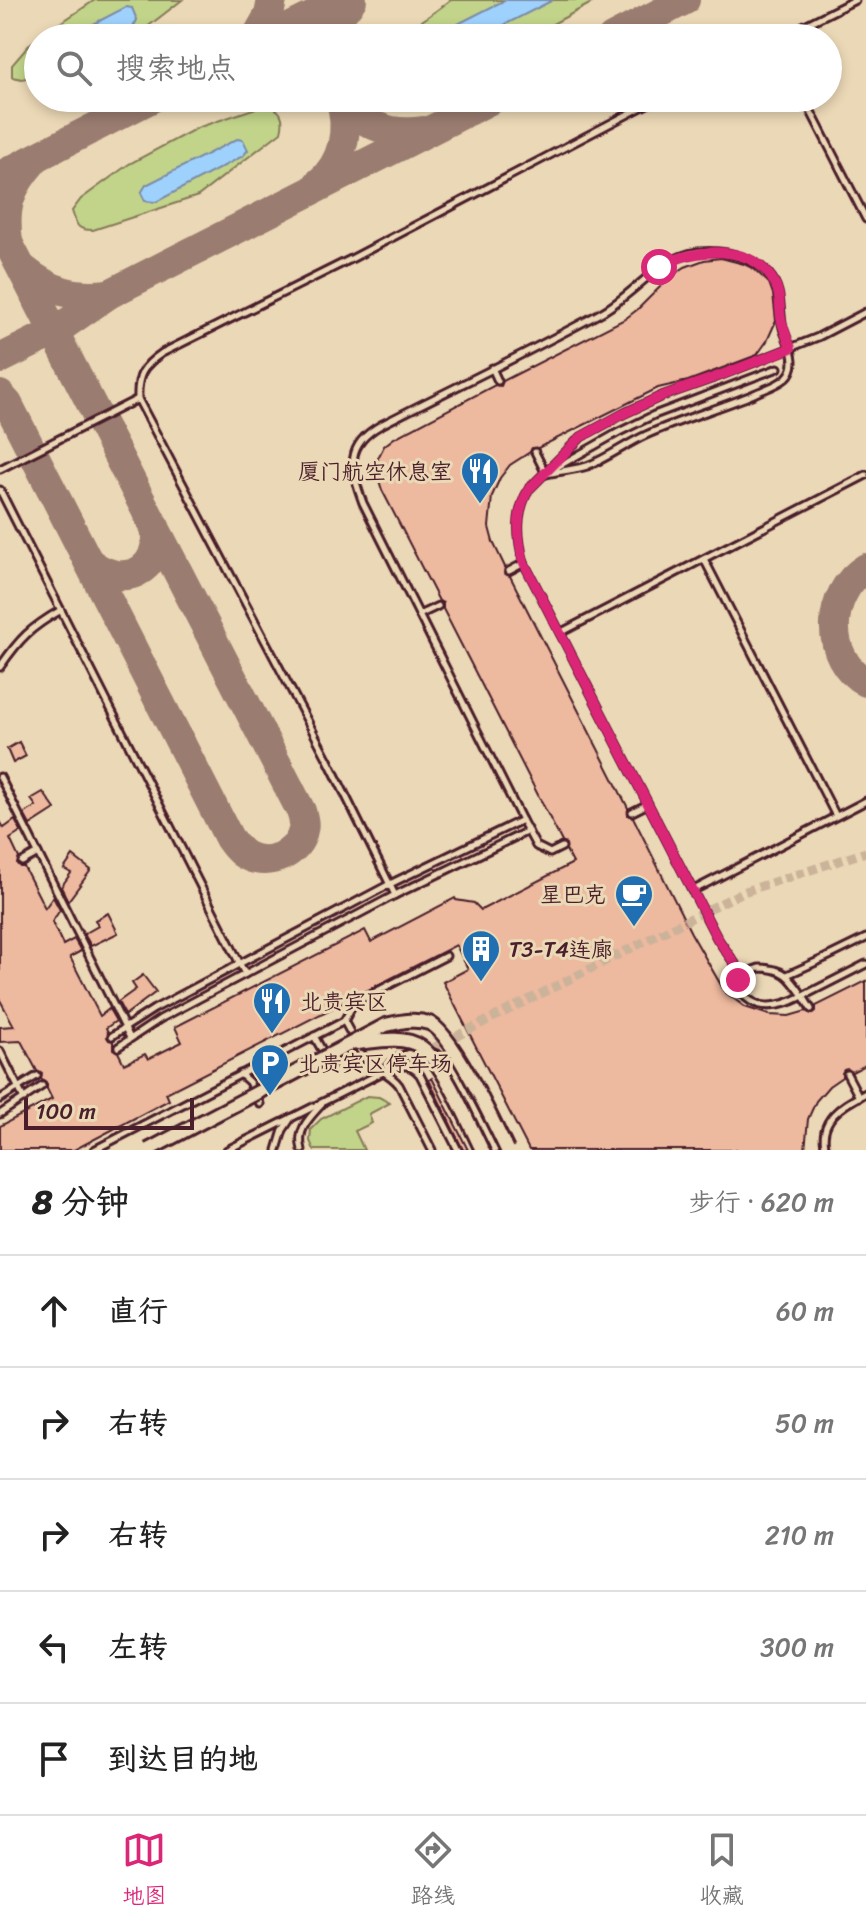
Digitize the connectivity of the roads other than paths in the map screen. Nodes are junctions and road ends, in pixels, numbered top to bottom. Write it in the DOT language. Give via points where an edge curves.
graph roads {
  1 [pos="855,0"];
  2 [pos="807,24"];
  3 [pos="632,112"];
  4 [pos="811,112"];
  5 [pos="866,219"];
  6 [pos="866,312"];
  7 [pos="791,348"];
  8 [pos="492,368"];
  9 [pos="778,368"];
  10 [pos="498,381"];
  11 [pos="138,399"];
  12 [pos="535,452"];
  13 [pos="0,469"];
  14 [pos="546,474"];
  15 [pos="866,475"];
  16 [pos="0,490"];
  17 [pos="704,559"];
  18 [pos="524,563"];
  19 [pos="509,571"];
  20 [pos="438,606"];
  21 [pos="61,610"];
  22 [pos="419,615"];
  23 [pos="560,633"];
  24 [pos="0,667"];
  25 [pos="0,777"];
  26 [pos="866,801"];
  27 [pos="648,804"];
  28 [pos="632,812"];
  29 [pos="836,816"];
  30 [pos="522,820"];
  31 [pos="528,831"];
  32 [pos="562,847"];
  33 [pos="38,853"];
  34 [pos="22,862"];
  35 [pos="390,884"];
  36 [pos="692,891"];
  37 [pos="395,895"];
  38 [pos="866,938"];
  39 [pos="446,956"];
  40 [pos="240,964"];
  41 [pos="866,964"];
  42 [pos="245,974"];
  43 [pos="742,974"];
  44 [pos="787,975"];
  45 [pos="803,996"];
  46 [pos="811,1009"];
  47 [pos="344,1021"];
  48 [pos="125,1028"];
  49 [pos="112,1036"];
  50 [pos="314,1036"];
  51 [pos="130,1038"];
  52 [pos="350,1044"];
  53 [pos="118,1047"];
  54 [pos="0,1051"];
  55 [pos="331,1066"];
  56 [pos="385,1071"];
  57 [pos="240,1074"];
  58 [pos="847,1074"];
  59 [pos="37,1076"];
  60 [pos="42,1086"];
  61 [pos="18,1088"];
  62 [pos="866,1093"];
  63 [pos="859,1097"];
  64 [pos="0,1099"];
  65 [pos="24,1099"];
  66 [pos="325,1101"];
  67 [pos="260,1104"];
  68 [pos="0,1114"];
  69 [pos="292,1118"];
  70 [pos="94,1150"];
  71 [pos="148,1150"];
  72 [pos="227,1150"];
  73 [pos="277,1150"];
  74 [pos="302,1150"];
  75 [pos="432,1150"];
  76 [pos="458,1150"];
  77 [pos="482,1150"];
  78 [pos="495,1150"];
  79 [pos="507,1150"];
  80 [pos="826,1150"];
  1 -- 2 [label="lane"];
  3 -- 11 [label="lane" via="162,353 141,372"];
  4 -- 5 [label="lane"];
  6 -- 7 [label="lane"];
  7 -- 8 [label="lane" via="778,289 770,276 749,260 713,251 672,260 605,310"];
  7 -- 14 [label="lane" via="625,413 581,437"];
  7 -- 14 [label="lane" via="792,370 779,383 644,436 583,467"];
  8 -- 10 [label="lane"];
  8 -- 22 [label="lane" via="369,432 356,449 354,465 363,503"];
  9 -- 14 [label="lane" via="654,415"];
  11 -- 13 [label="lane"];
  11 -- 35 [label="lane"];
  12 -- 14 [label="lane"];
  14 -- 18 [label="lane" via="529,489 519,516"];
  15 -- 17 [label="lane"];
  16 -- 21 [label="lane"];
  17 -- 23 [label="lane"];
  17 -- 29 [label="lane"];
  18 -- 19 [label="lane"];
  18 -- 23 [label="lane"];
  20 -- 22 [label="lane"];
  21 -- 24 [label="lane" via="17,642"];
  21 -- 40 [label="lane"];
  22 -- 30 [label="lane"];
  23 -- 27 [label="lane"];
  25 -- 33 [label="lane"];
  26 -- 29 [label="lane"];
  27 -- 28 [label="lane"];
  27 -- 36 [label="lane"];
  29 -- 36 [label="lane"];
  30 -- 31 [label="lane"];
  30 -- 35 [label="lane"];
  31 -- 32 [label="lane" via="536,846 550,853"];
  31 -- 37 [label="lane"];
  33 -- 34 [label="lane"];
  33 -- 48 [label="lane"];
  35 -- 37 [label="lane"];
  35 -- 40 [label="lane"];
  36 -- 43 [label="lane"];
  37 -- 42 [label="lane"];
  38 -- 44 [label="lane"];
  39 -- 47 [label="lane" via="354,1003"];
  40 -- 42 [label="lane"];
  40 -- 48 [label="lane"];
  41 -- 45 [label="lane"];
  42 -- 51 [label="lane"];
  43 -- 44 [label="lane" via="770,968"];
  43 -- 45 [label="lane" via="737,985 753,1002 785,1005"];
  44 -- 45 [label="lane"];
  45 -- 46 [label="lane"];
  47 -- 50 [label="lane"];
  47 -- 56 [label="lane" via="364,1058"];
  48 -- 49 [label="lane"];
  48 -- 51 [label="lane"];
  50 -- 55 [label="lane"];
  50 -- 57 [label="lane"];
  51 -- 53 [label="lane"];
  52 -- 71 [label="main road, bridge"];
  52 -- 77 [label="main road, bridge" via="399,1040 420,1046 439,1066"];
  52 -- 79 [label="main road, bridge" via="386,1025 410,1020 432,1024 464,1065"];
  54 -- 61 [label="lane"];
  56 -- 66 [label="lane"];
  56 -- 75 [label="lane" via="399,1085"];
  56 -- 76 [label="lane" via="405,1065 417,1071"];
  56 -- 78 [label="lane" via="409,1053 436,1053 453,1069"];
  57 -- 67 [label="lane"];
  57 -- 70 [label="lane"];
  58 -- 63 [label="lane"];
  59 -- 61 [label="lane"];
  60 -- 65 [label="lane"];
  61 -- 64 [label="lane"];
  61 -- 65 [label="lane"];
  62 -- 63 [label="lane"];
  63 -- 80 [label="lane" via="827,1121"];
  65 -- 68 [label="lane"];
  66 -- 69 [label="lane"];
  66 -- 74 [label="lane" via="301,1131"];
  69 -- 72 [label="lane"];
  69 -- 73 [label="lane"];
}
